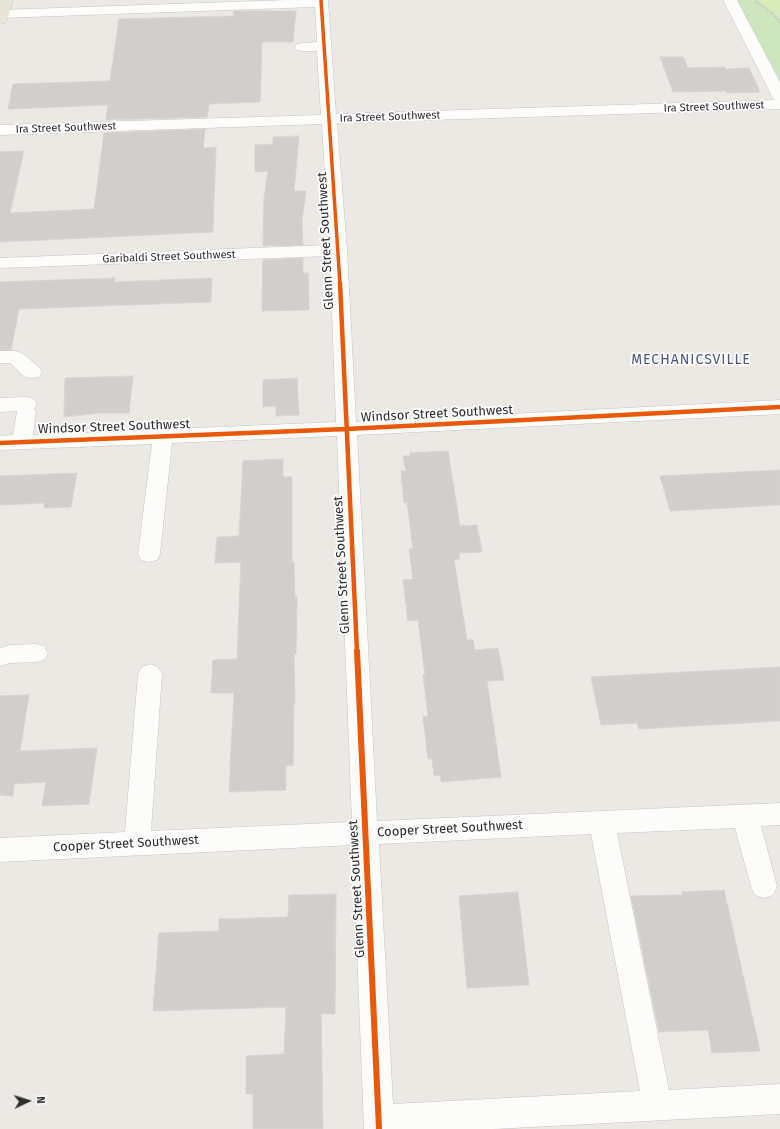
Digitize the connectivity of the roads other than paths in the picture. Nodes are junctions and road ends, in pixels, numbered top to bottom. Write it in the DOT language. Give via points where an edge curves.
graph roads {
  1 [pos="6,0"];
  2 [pos="730,0"];
  3 [pos="321,2"];
  4 [pos="1,16"];
  5 [pos="324,46"];
  6 [pos="302,47"];
  7 [pos="780,97"];
  8 [pos="780,104"];
  9 [pos="329,119"];
  10 [pos="0,130"];
  11 [pos="338,250"];
  12 [pos="0,263"];
  13 [pos="0,357"];
  14 [pos="32,372"];
  15 [pos="0,405"];
  16 [pos="780,408"];
  17 [pos="346,429"];
  18 [pos="163,436"];
  19 [pos="22,442"];
  20 [pos="0,443"];
  21 [pos="149,554"];
  22 [pos="36,653"];
  23 [pos="0,657"];
  24 [pos="150,674"];
  25 [pos="780,814"];
  26 [pos="745,815"];
  27 [pos="602,822"];
  28 [pos="365,833"];
  29 [pos="137,843"];
  30 [pos="0,850"];
  31 [pos="764,886"];
  32 [pos="780,1099"];
  33 [pos="657,1105"];
  34 [pos="379,1125"];
  1 -- 4 [label="main road"];
  2 -- 7 [label="street"];
  3 -- 4 [label="street"];
  3 -- 5 [label="street, Glenn Street Southwest"];
  5 -- 6 [label="street"];
  5 -- 9 [label="street, Glenn Street Southwest"];
  8 -- 9 [label="street, Ira Street Southwest"];
  9 -- 10 [label="street, Ira Street Southwest"];
  9 -- 11 [label="street, Glenn Street Southwest"];
  11 -- 12 [label="street, Garibaldi Street Southwest"];
  11 -- 17 [label="street, Glenn Street Southwest"];
  13 -- 14 [label="street" via="15,357"];
  15 -- 19 [label="street" via="27,408"];
  16 -- 17 [label="street, Windsor Street Southwest"];
  17 -- 18 [label="street, Windsor Street Southwest"];
  17 -- 28 [label="street, Glenn Street Southwest"];
  18 -- 19 [label="street, Windsor Street Southwest"];
  18 -- 21 [label="street"];
  19 -- 20 [label="street, Windsor Street Southwest"];
  22 -- 23 [label="street"];
  24 -- 29 [label="street"];
  25 -- 26 [label="street, Cooper Street Southwest"];
  26 -- 27 [label="street, Cooper Street Southwest"];
  26 -- 31 [label="street"];
  27 -- 28 [label="street, Cooper Street Southwest"];
  27 -- 33 [label="street"];
  28 -- 29 [label="street, Cooper Street Southwest"];
  28 -- 34 [label="street, Glenn Street Southwest"];
  29 -- 30 [label="street, Cooper Street Southwest"];
  32 -- 33 [label="street"];
  33 -- 34 [label="street"];
}
